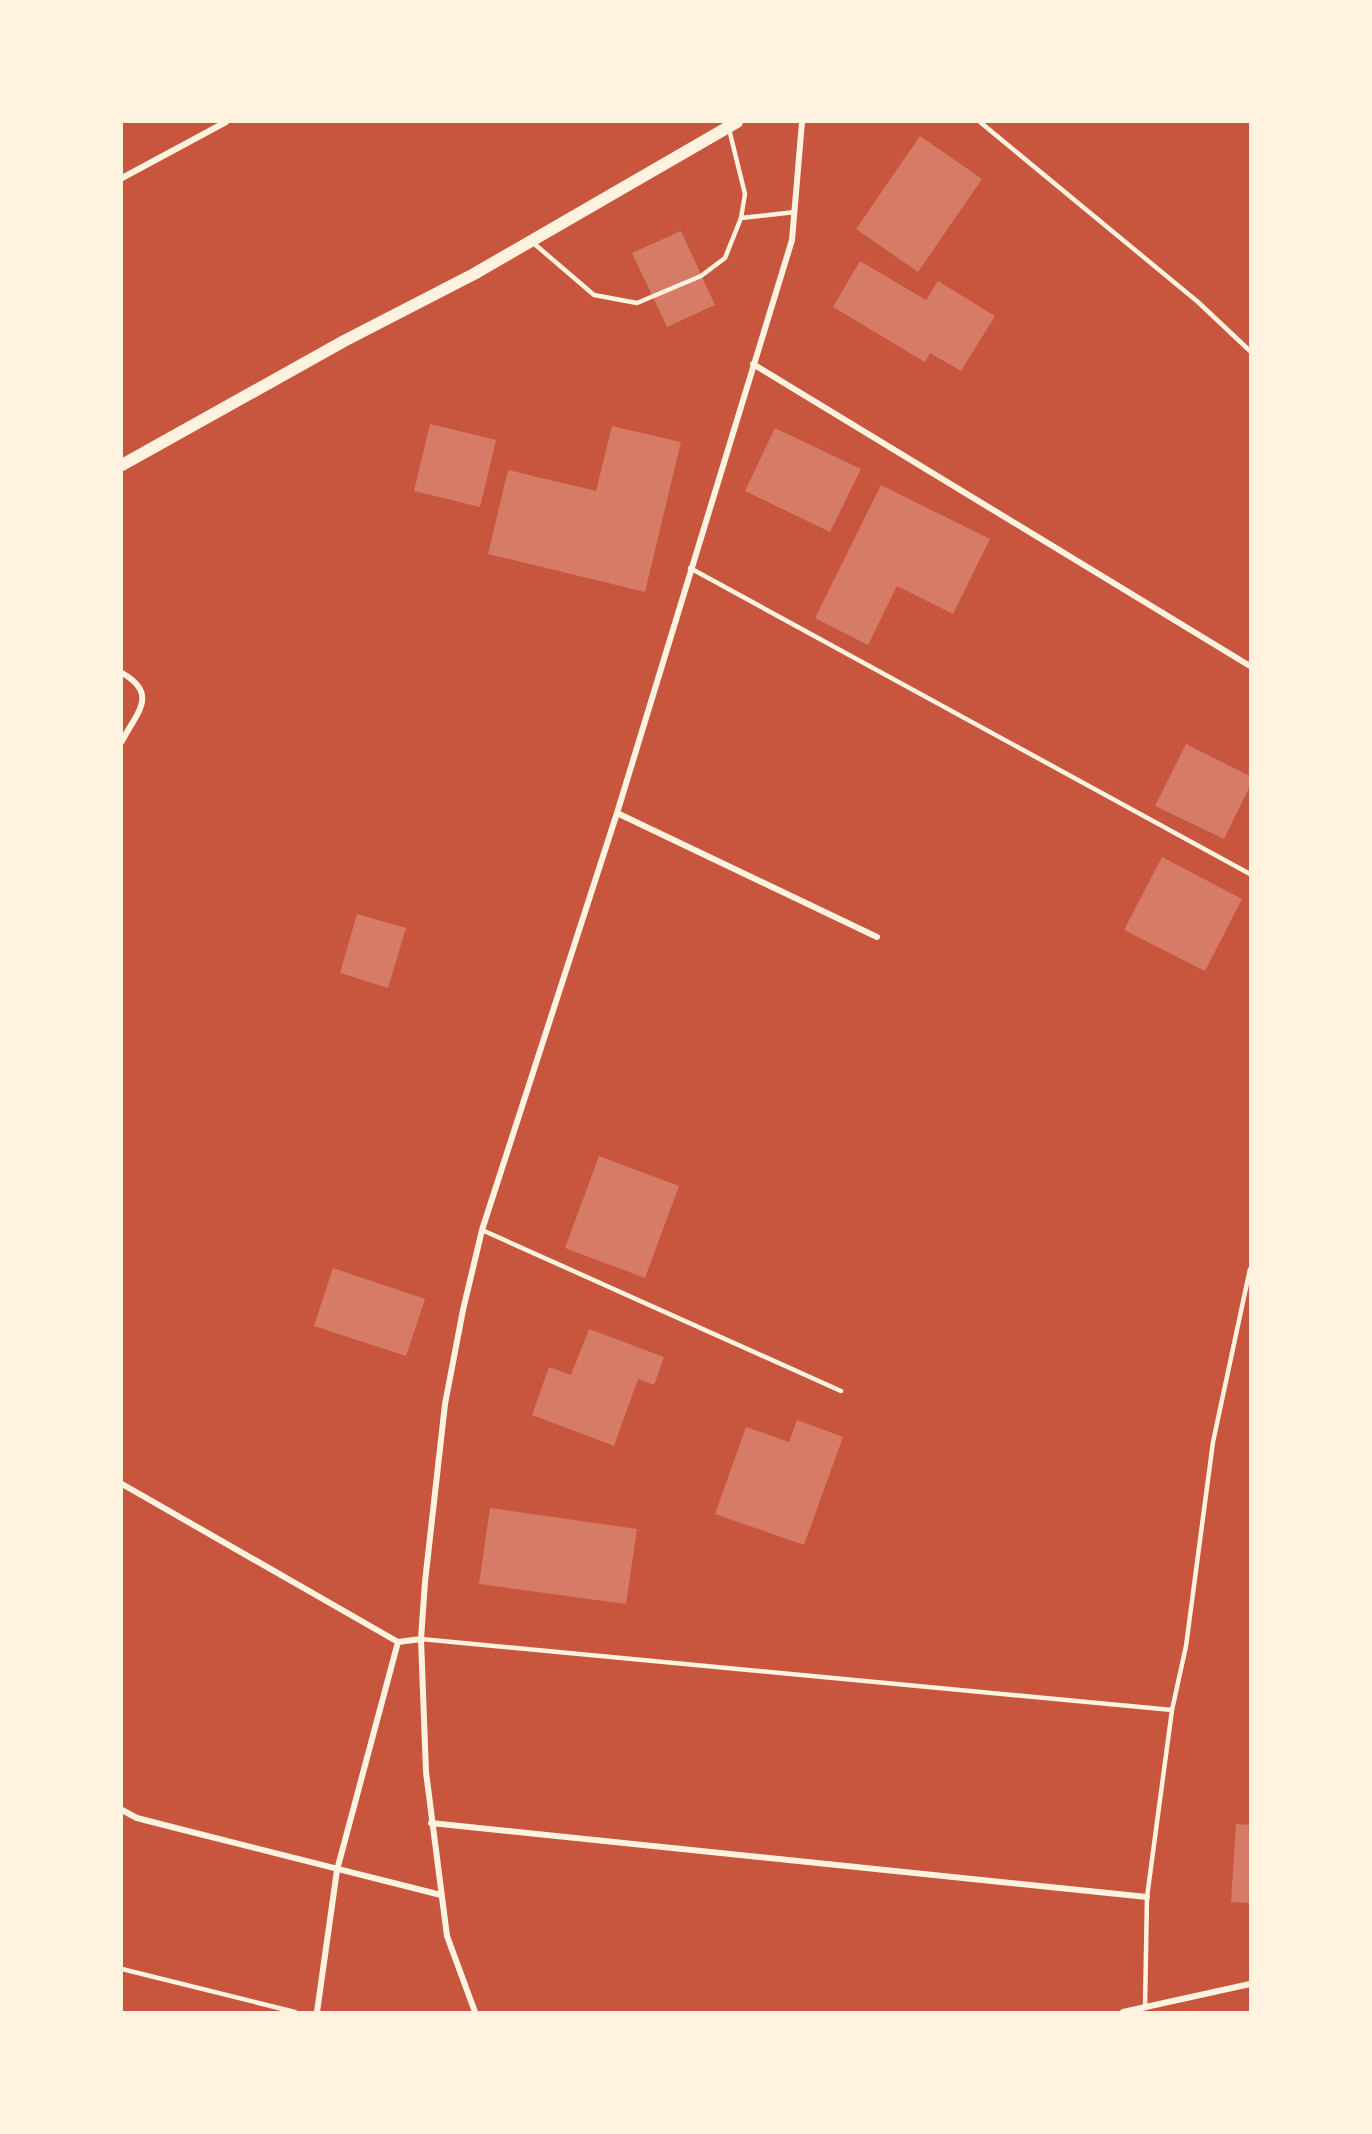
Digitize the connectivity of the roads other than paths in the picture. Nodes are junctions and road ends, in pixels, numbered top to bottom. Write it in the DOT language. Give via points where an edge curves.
graph roads {
  1 [pos="226,122"];
  2 [pos="802,122"];
  3 [pos="980,122"];
  4 [pos="733,124"];
  5 [pos="122,178"];
  6 [pos="796,212"];
  7 [pos="741,218"];
  8 [pos="531,241"];
  9 [pos="1251,351"];
  10 [pos="753,363"];
  11 [pos="122,465"];
  12 [pos="690,568"];
  13 [pos="1251,666"];
  14 [pos="122,673"];
  15 [pos="122,741"];
  16 [pos="617,813"];
  17 [pos="1251,874"];
  18 [pos="877,936"];
  19 [pos="482,1230"];
  20 [pos="1251,1269"];
  21 [pos="841,1391"];
  22 [pos="122,1484"];
  23 [pos="422,1639"];
  24 [pos="398,1642"];
  25 [pos="1172,1710"];
  26 [pos="122,1810"];
  27 [pos="431,1823"];
  28 [pos="337,1870"];
  29 [pos="441,1895"];
  30 [pos="1147,1897"];
  31 [pos="122,1969"];
  32 [pos="1251,1984"];
  33 [pos="1144,2008"];
  34 [pos="296,2013"];
  35 [pos="317,2013"];
  36 [pos="475,2013"];
  37 [pos="1124,2013"];
  1 -- 5 [label="street"];
  2 -- 6 [label="street"];
  3 -- 9 [label="lane" via="1198,302"];
  4 -- 7 [label="lane" via="745,194"];
  4 -- 8 [label="main road"];
  6 -- 7 [label="lane"];
  6 -- 10 [label="street" via="789,251"];
  7 -- 8 [label="lane" via="725,258 701,276 638,303 594,295"];
  8 -- 11 [label="main road"];
  10 -- 12 [label="street"];
  10 -- 13 [label="street"];
  12 -- 16 [label="street"];
  12 -- 17 [label="lane"];
  14 -- 15 [label="street" via="138,682 142,704"];
  16 -- 18 [label="street"];
  16 -- 19 [label="street"];
  19 -- 21 [label="lane"];
  19 -- 23 [label="street" via="445,1404"];
  20 -- 25 [label="lane" via="1213,1442 1186,1646"];
  22 -- 24 [label="street"];
  23 -- 24 [label="street"];
  23 -- 25 [label="lane"];
  23 -- 27 [label="street"];
  24 -- 28 [label="street"];
  25 -- 30 [label="lane"];
  26 -- 28 [label="street" via="137,1818"];
  27 -- 29 [label="street"];
  27 -- 30 [label="street"];
  28 -- 29 [label="street"];
  28 -- 35 [label="street"];
  29 -- 36 [label="street" via="447,1936"];
  30 -- 33 [label="lane"];
  31 -- 34 [label="lane"];
  32 -- 33 [label="street"];
  33 -- 37 [label="street"];
}
